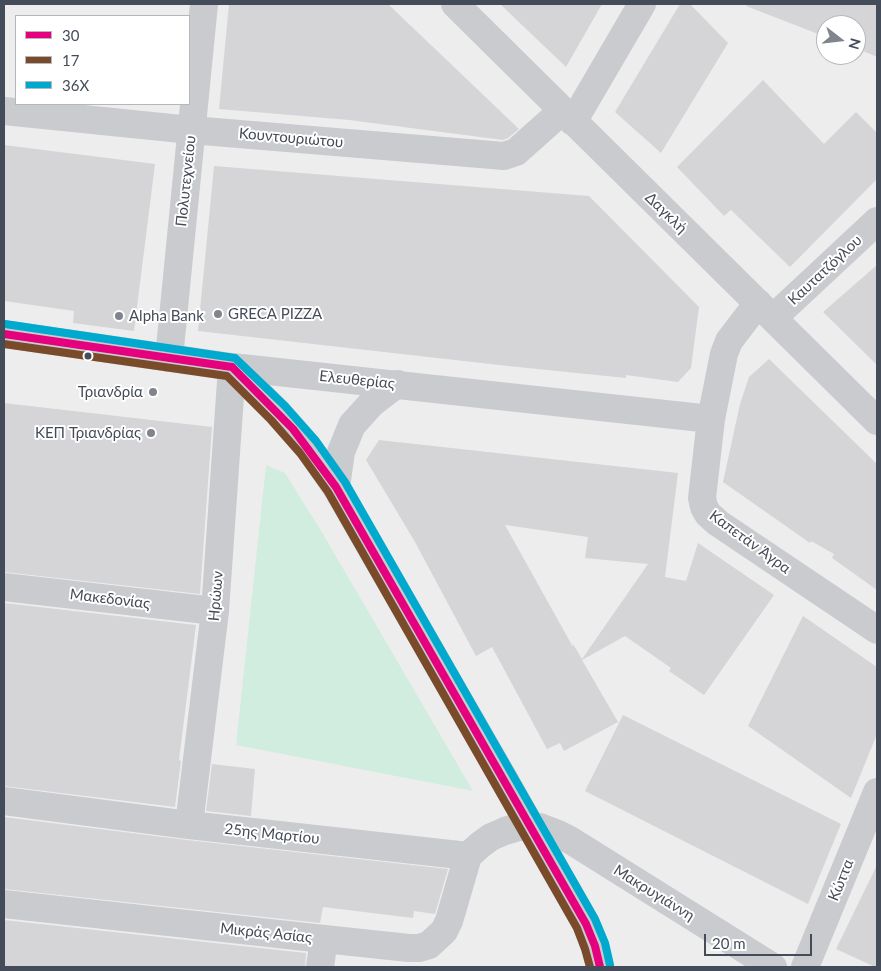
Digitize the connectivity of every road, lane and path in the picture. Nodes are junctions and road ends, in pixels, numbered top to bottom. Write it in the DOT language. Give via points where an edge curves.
graph roads {
  1 [pos="204,4"];
  2 [pos="455,4"];
  3 [pos="642,4"];
  4 [pos="4,111"];
  5 [pos="568,117"];
  6 [pos="191,130"];
  7 [pos="877,221"];
  8 [pos="765,311"];
  9 [pos="4,334"];
  10 [pos="169,358"];
  11 [pos="232,367"];
  12 [pos="397,384"];
  13 [pos="711,419"];
  14 [pos="877,421"];
  15 [pos="336,487"];
  16 [pos="4,587"];
  17 [pos="215,611"];
  18 [pos="877,630"];
  19 [pos="877,792"];
  20 [pos="4,802"];
  21 [pos="189,825"];
  22 [pos="531,826"];
  23 [pos="468,856"];
  24 [pos="4,904"];
  25 [pos="324,939"];
  26 [pos="320,967"];
  27 [pos="600,967"];
  28 [pos="773,967"];
  29 [pos="805,967"];
  1 -- 6 [label="street, Πολυτεχνείου"];
  2 -- 5 [label="street, Δαγκλή"];
  3 -- 5 [label="street, Κουντουριώτου"];
  4 -- 6 [label="street, Κουντουριώτου"];
  5 -- 6 [label="street, Κουντουριώτου" via="516,152 504,156"];
  5 -- 8 [label="street, Δαγκλή"];
  6 -- 10 [label="street, Πολυτεχνείου"];
  7 -- 8 [label="street, Καυτατζόγλου"];
  8 -- 13 [label="street, Καπετάν Άγρα" via="729,341"];
  8 -- 14 [label="street, Δαγκλή"];
  9 -- 10 [label="street, Ελευθερίας"];
  10 -- 11 [label="street, Ελευθερίας"];
  11 -- 12 [label="street, Ελευθερίας"];
  11 -- 15 [label="street" via="294,429"];
  11 -- 17 [label="street, Ηρώων"];
  12 -- 13 [label="street, Ελευθερίας"];
  12 -- 15 [label="street" via="371,404 352,425 341,452"];
  13 -- 18 [label="street, Καπετάν Άγρα" via="702,498 708,514"];
  15 -- 22 [label="street"];
  16 -- 17 [label="street, Μακεδονίας"];
  17 -- 21 [label="street, Ηρώων"];
  19 -- 29 [label="street, Κώττα"];
  20 -- 21 [label="street, 25ης Μαρτίου"];
  21 -- 23 [label="street, 25ης Μαρτίου"];
  22 -- 23 [label="street" via="491,837"];
  22 -- 27 [label="street" via="586,924"];
  22 -- 28 [label="street, Μακρυγιάννη" via="570,840"];
  23 -- 25 [label="street, Μικράς Ασίας" via="449,921 438,938 429,944 409,948"];
  24 -- 25 [label="street, Μικράς Ασίας"];
  25 -- 26 [label="street"];
}
